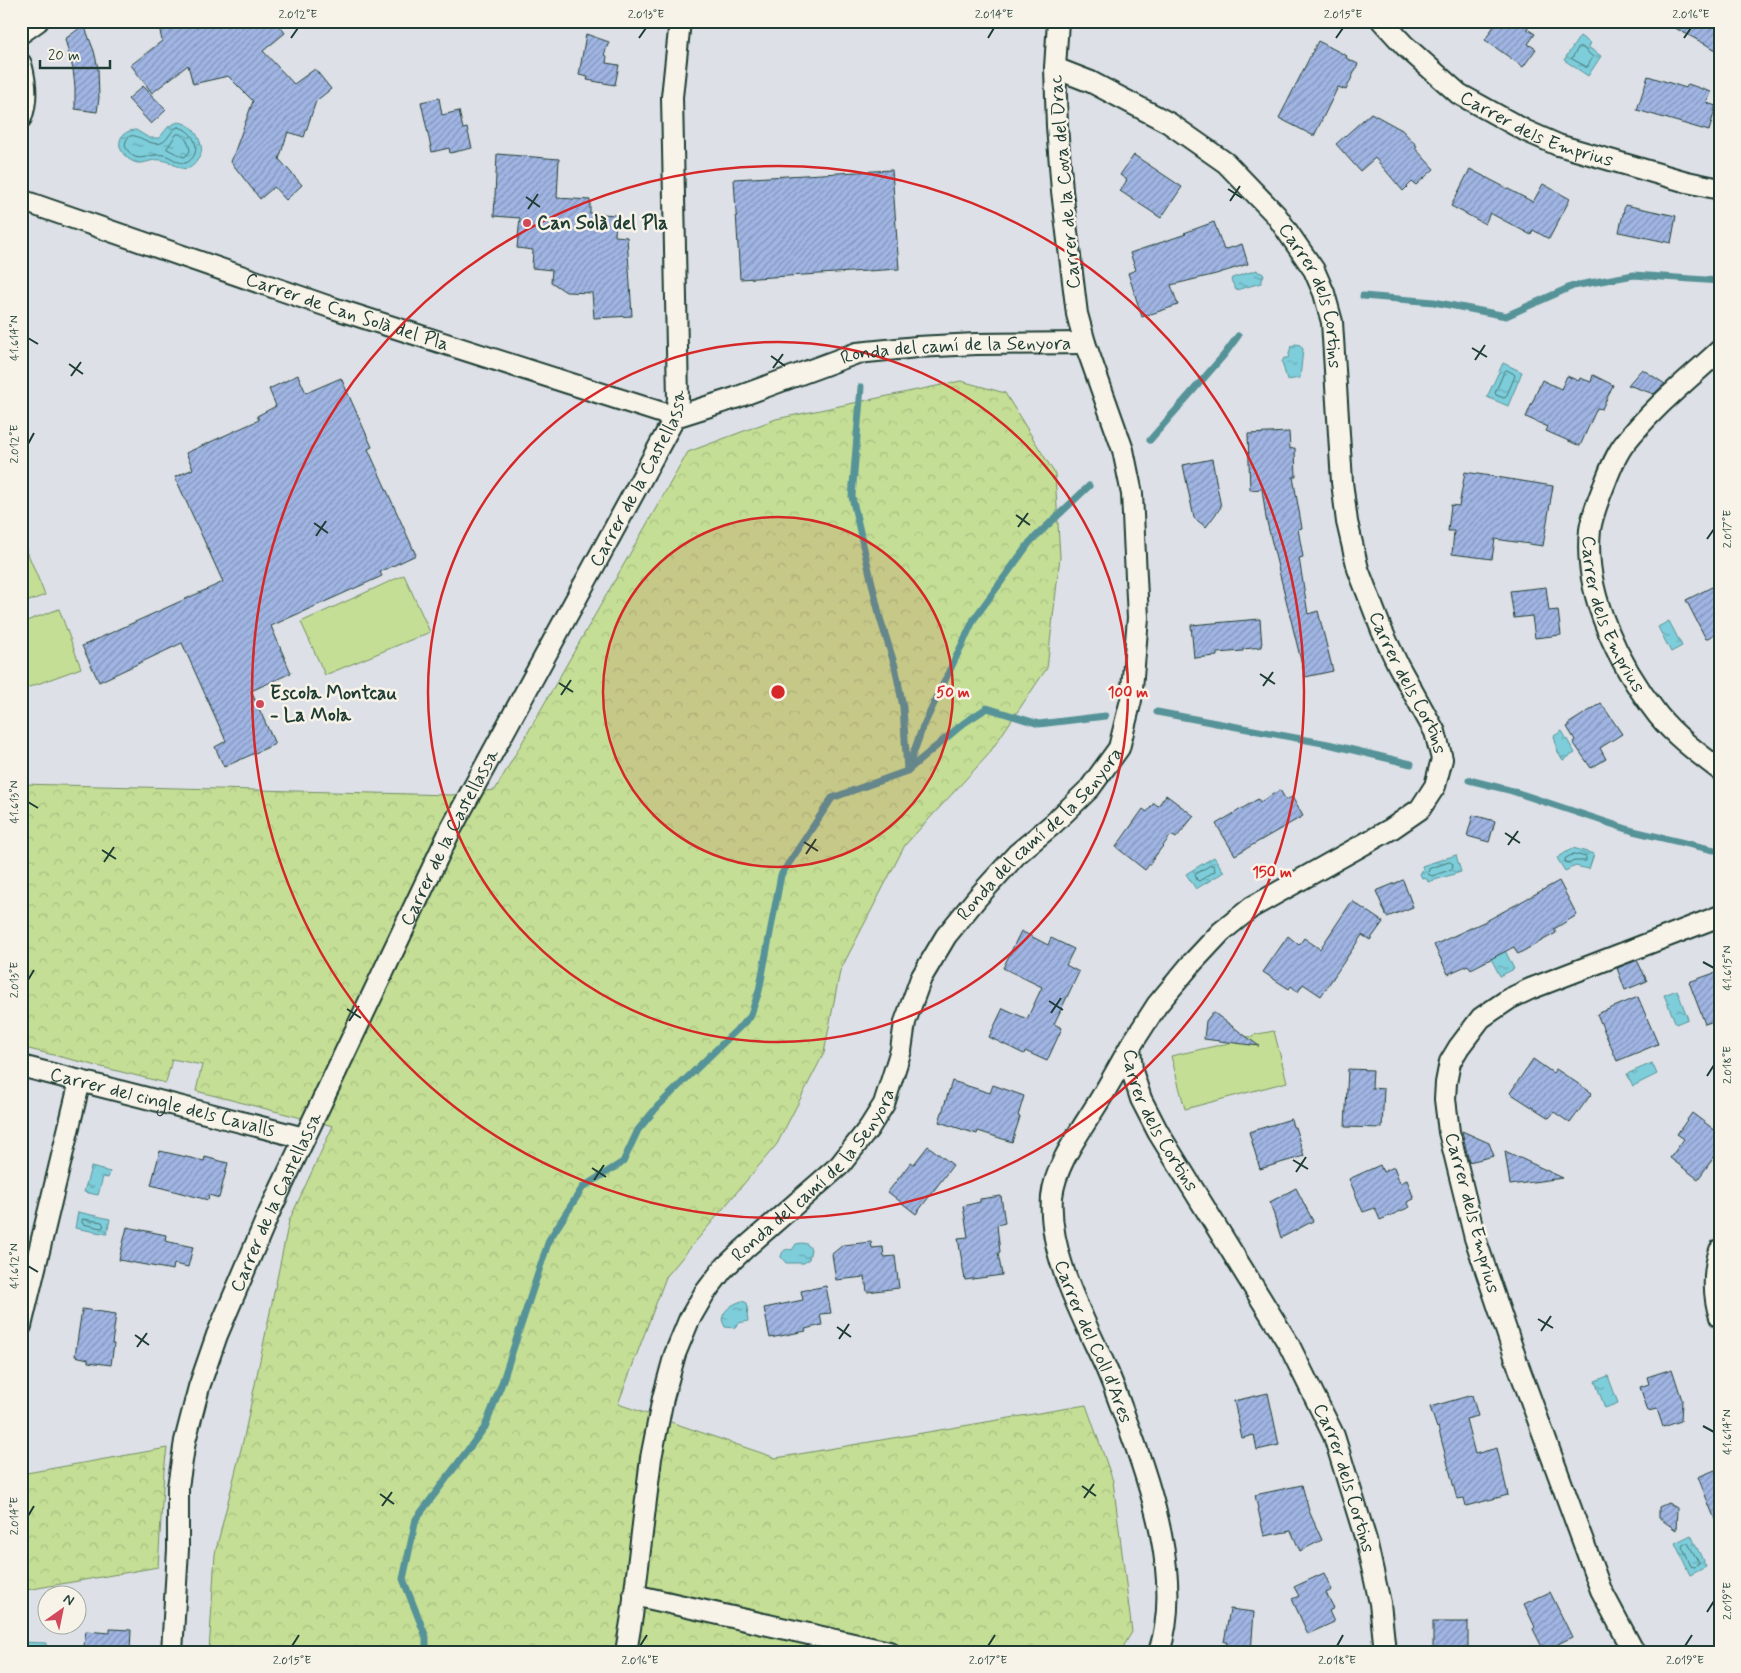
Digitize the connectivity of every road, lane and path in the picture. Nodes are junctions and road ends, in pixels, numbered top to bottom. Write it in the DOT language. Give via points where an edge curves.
graph roads {
  1 [pos="38,21"];
  2 [pos="680,21"];
  3 [pos="1058,21"];
  4 [pos="1382,21"];
  5 [pos="21,33"];
  6 [pos="21,64"];
  7 [pos="1055,68"];
  8 [pos="21,118"];
  9 [pos="1720,189"];
  10 [pos="21,200"];
  11 [pos="1085,343"];
  12 [pos="1720,350"];
  13 [pos="675,417"];
  14 [pos="1720,770"];
  15 [pos="1720,916"];
  16 [pos="1130,1047"];
  17 [pos="21,1066"];
  18 [pos="80,1081"];
  19 [pos="304,1138"];
  20 [pos="1720,1250"];
  21 [pos="1720,1317"];
  22 [pos="21,1326"];
  23 [pos="634,1595"];
  24 [pos="172,1652"];
  25 [pos="626,1652"];
  26 [pos="889,1652"];
  27 [pos="1159,1652"];
  28 [pos="1385,1652"];
  29 [pos="1634,1652"];
  1 -- 5 [label="street"];
  2 -- 13 [label="street, Carrer de la Castellassa" via="672,98 678,399"];
  3 -- 7 [label="street, Carrer de la Cova del Drac"];
  4 -- 9 [label="street, Carrer dels Emprius" via="1459,94 1526,131 1558,145"];
  6 -- 8 [label="street" via="26,83"];
  7 -- 11 [label="street, Carrer de la Cova del Drac" via="1062,191 1078,314"];
  7 -- 16 [label="street, Carrer dels Cortins" via="1091,82 1169,123 1226,163 1276,215 1314,270 1332,322 1342,482 1358,569 1398,665 1435,732 1442,759 1435,786 1420,809 1391,829 1252,907 1221,932 1157,1005"];
  10 -- 13 [label="street, Carrer de Can Solà del Pla" via="330,307"];
  11 -- 13 [label="street, Ronda del camí de la Senyora" via="976,344 857,354"];
  11 -- 23 [label="street, Ronda del camí de la Senyora" via="1122,450 1132,494 1138,618 1131,700 1119,748 1090,788 1017,854 946,936 921,978 884,1104 869,1128 840,1165 723,1269 689,1320 675,1354 663,1398 651,1458"];
  12 -- 14 [label="street, Carrer dels Emprius" via="1684,381 1624,444 1599,496 1590,529 1589,559 1604,623 1630,672 1658,716"];
  13 -- 19 [label="street, Carrer de la Castellassa" via="451,829"];
  15 -- 29 [label="street, Carrer dels Emprius" via="1530,989 1501,1004 1481,1018 1459,1047 1450,1062 1446,1083 1449,1132 1459,1178 1518,1368 1601,1590"];
  16 -- 27 [label="street, Carrer del Coll d'Ares" via="1061,1164 1052,1196 1054,1233 1068,1279 1145,1468 1157,1513 1168,1606"];
  16 -- 28 [label="street, Carrer dels Cortins" via="1132,1071 1145,1108 1288,1343 1334,1436 1366,1540 1380,1603"];
  17 -- 18 [label="street, Carrer del cingle dels Cavalls"];
  18 -- 19 [label="street, Carrer del cingle dels Cavalls"];
  18 -- 22 [label="street"];
  19 -- 24 [label="street, Carrer de la Castellassa" via="268,1213 217,1335 185,1441 178,1486"];
  20 -- 21 [label="street" via="1715,1280"];
  23 -- 25 [label="street, Ronda del camí de la Senyora"];
  23 -- 26 [label="street"];
}
